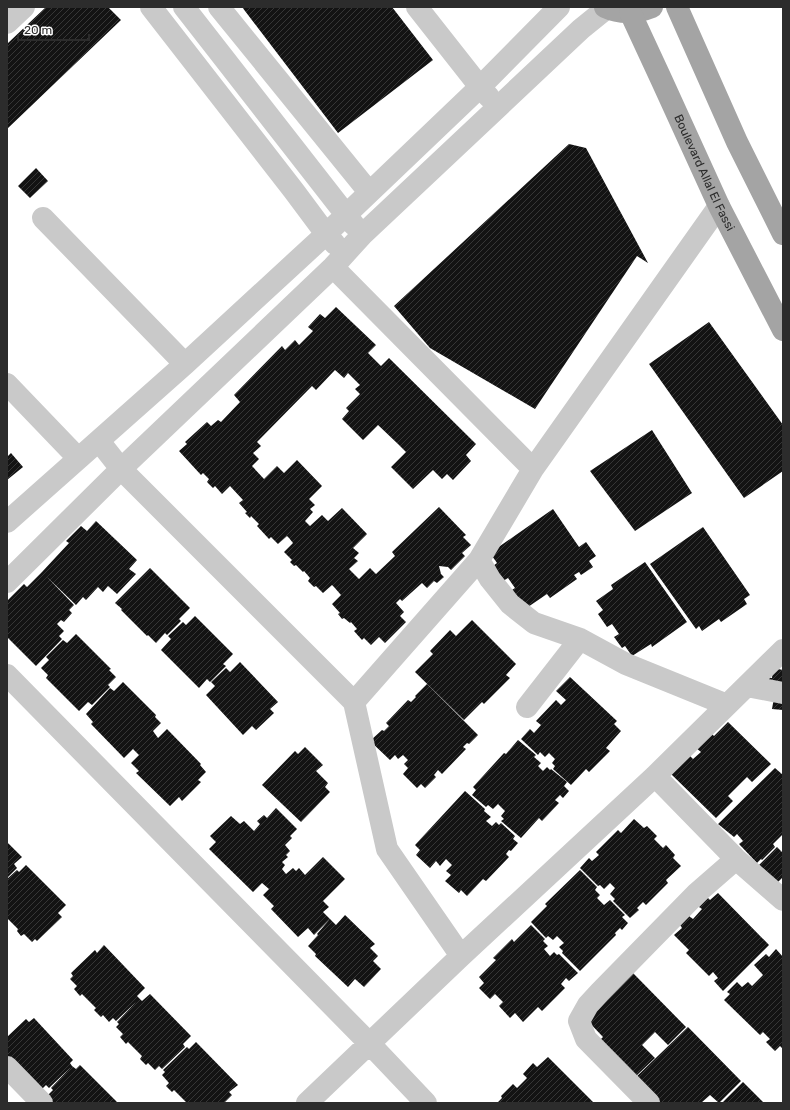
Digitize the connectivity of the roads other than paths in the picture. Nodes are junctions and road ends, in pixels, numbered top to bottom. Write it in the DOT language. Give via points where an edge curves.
graph roads {
  1 [pos="24,7"];
  2 [pos="151,7"];
  3 [pos="184,7"];
  4 [pos="219,7"];
  5 [pos="417,7"];
  6 [pos="559,7"];
  7 [pos="606,7"];
  8 [pos="652,7"];
  9 [pos="678,7"];
  10 [pos="630,12"];
  11 [pos="7,23"];
  12 [pos="480,87"];
  13 [pos="498,106"];
  14 [pos="369,192"];
  15 [pos="719,206"];
  16 [pos="346,213"];
  17 [pos="43,218"];
  18 [pos="326,234"];
  19 [pos="783,234"];
  20 [pos="362,235"];
  21 [pos="338,260"];
  22 [pos="783,330"];
  23 [pos="185,364"];
  24 [pos="7,384"];
  25 [pos="99,441"];
  26 [pos="78,458"];
  27 [pos="121,469"];
  28 [pos="533,469"];
  29 [pos="9,517"];
  30 [pos="479,560"];
  31 [pos="7,582"];
  32 [pos="580,639"];
  33 [pos="783,650"];
  34 [pos="7,675"];
  35 [pos="747,686"];
  36 [pos="783,692"];
  37 [pos="354,702"];
  38 [pos="727,705"];
  39 [pos="527,707"];
  40 [pos="655,776"];
  41 [pos="736,859"];
  42 [pos="783,900"];
  43 [pos="461,956"];
  44 [pos="369,1043"];
  45 [pos="7,1067"];
  46 [pos="42,1103"];
  47 [pos="307,1103"];
  48 [pos="426,1103"];
  49 [pos="649,1103"];
  1 -- 11 [label="street"];
  2 -- 18 [label="street"];
  3 -- 16 [label="street"];
  4 -- 14 [label="street"];
  5 -- 12 [label="street"];
  6 -- 12 [label="street"];
  7 -- 10 [label="main road"];
  7 -- 13 [label="street"];
  8 -- 10 [label="main road"];
  9 -- 19 [label="main road" via="737,142"];
  10 -- 15 [label="main road, Boulevard Allal El Fassi"];
  12 -- 13 [label="street"];
  12 -- 14 [label="street"];
  13 -- 20 [label="street"];
  14 -- 16 [label="street"];
  15 -- 22 [label="main road, Boulevard Allal El Fassi"];
  15 -- 28 [label="street"];
  16 -- 18 [label="street"];
  16 -- 20 [label="street"];
  17 -- 23 [label="street"];
  18 -- 21 [label="street"];
  18 -- 23 [label="street"];
  20 -- 21 [label="street"];
  21 -- 27 [label="street"];
  21 -- 28 [label="street"];
  23 -- 25 [label="street"];
  24 -- 26 [label="street"];
  25 -- 26 [label="street"];
  25 -- 27 [label="street"];
  26 -- 29 [label="street"];
  27 -- 31 [label="street"];
  27 -- 37 [label="street"];
  28 -- 30 [label="street"];
  30 -- 32 [label="street" via="510,604 534,623"];
  30 -- 37 [label="street"];
  32 -- 38 [label="street" via="626,664"];
  32 -- 39 [label="street"];
  33 -- 35 [label="street"];
  34 -- 44 [label="street"];
  35 -- 36 [label="street"];
  35 -- 38 [label="street"];
  37 -- 43 [label="street" via="387,849"];
  38 -- 40 [label="street"];
  40 -- 41 [label="street"];
  40 -- 43 [label="street"];
  41 -- 42 [label="street"];
  41 -- 49 [label="street" via="697,893 605,987 579,1021 586,1039"];
  43 -- 44 [label="street"];
  44 -- 47 [label="street"];
  44 -- 48 [label="street"];
  45 -- 46 [label="street"];
}
